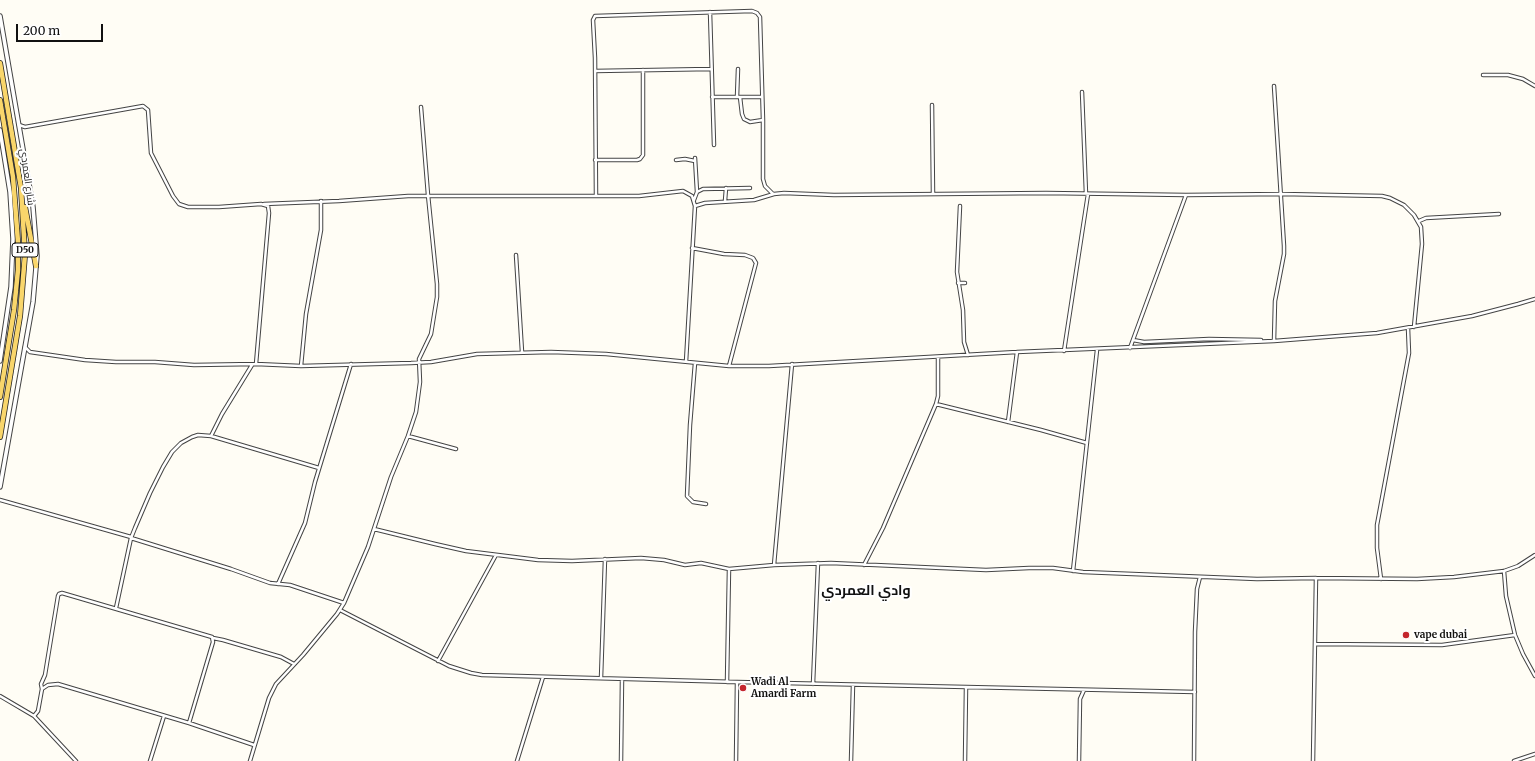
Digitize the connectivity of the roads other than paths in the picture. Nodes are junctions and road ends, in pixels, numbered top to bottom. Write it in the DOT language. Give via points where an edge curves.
graph roads {
  1 [pos="710,12"];
  2 [pos="0,16"];
  3 [pos="0,63"];
  4 [pos="711,69"];
  5 [pos="738,69"];
  6 [pos="644,70"];
  7 [pos="595,71"];
  8 [pos="1484,75"];
  9 [pos="1274,86"];
  10 [pos="1535,86"];
  11 [pos="1082,92"];
  12 [pos="738,97"];
  13 [pos="762,97"];
  14 [pos="712,98"];
  15 [pos="0,100"];
  16 [pos="932,105"];
  17 [pos="422,107"];
  18 [pos="763,120"];
  19 [pos="19,125"];
  20 [pos="25,127"];
  21 [pos="0,130"];
  22 [pos="20,132"];
  23 [pos="714,145"];
  24 [pos="595,160"];
  25 [pos="676,160"];
  26 [pos="726,188"];
  27 [pos="750,188"];
  28 [pos="697,192"];
  29 [pos="774,194"];
  30 [pos="933,194"];
  31 [pos="1087,194"];
  32 [pos="1282,194"];
  33 [pos="428,195"];
  34 [pos="596,195"];
  35 [pos="1186,195"];
  36 [pos="22,200"];
  37 [pos="321,201"];
  38 [pos="694,201"];
  39 [pos="724,201"];
  40 [pos="264,204"];
  41 [pos="695,206"];
  42 [pos="960,206"];
  43 [pos="1499,214"];
  44 [pos="1419,221"];
  45 [pos="692,248"];
  46 [pos="516,255"];
  47 [pos="36,266"];
  48 [pos="958,283"];
  49 [pos="965,283"];
  50 [pos="1535,298"];
  51 [pos="1414,327"];
  52 [pos="1408,328"];
  53 [pos="1133,340"];
  54 [pos="1274,341"];
  55 [pos="24,347"];
  56 [pos="1130,348"];
  57 [pos="1096,350"];
  58 [pos="1064,351"];
  59 [pos="30,352"];
  60 [pos="522,352"];
  61 [pos="1017,352"];
  62 [pos="23,355"];
  63 [pos="968,355"];
  64 [pos="938,358"];
  65 [pos="0,361"];
  66 [pos="686,362"];
  67 [pos="419,363"];
  68 [pos="695,363"];
  69 [pos="252,364"];
  70 [pos="256,364"];
  71 [pos="351,364"];
  72 [pos="792,364"];
  73 [pos="301,366"];
  74 [pos="729,366"];
  75 [pos="0,397"];
  76 [pos="936,404"];
  77 [pos="1008,422"];
  78 [pos="211,436"];
  79 [pos="408,436"];
  80 [pos="0,437"];
  81 [pos="1087,443"];
  82 [pos="456,449"];
  83 [pos="319,468"];
  84 [pos="0,487"];
  85 [pos="0,500"];
  86 [pos="706,504"];
  87 [pos="374,529"];
  88 [pos="131,538"];
  89 [pos="496,555"];
  90 [pos="1535,555"];
  91 [pos="605,559"];
  92 [pos="818,563"];
  93 [pos="774,565"];
  94 [pos="864,565"];
  95 [pos="729,569"];
  96 [pos="1073,571"];
  97 [pos="1504,571"];
  98 [pos="1200,577"];
  99 [pos="1316,578"];
  100 [pos="1381,579"];
  101 [pos="278,584"];
  102 [pos="344,603"];
  103 [pos="116,608"];
  104 [pos="340,610"];
  105 [pos="1515,635"];
  106 [pos="213,638"];
  107 [pos="1315,644"];
  108 [pos="438,661"];
  109 [pos="294,664"];
  110 [pos="1535,676"];
  111 [pos="544,677"];
  112 [pos="601,678"];
  113 [pos="622,680"];
  114 [pos="727,682"];
  115 [pos="737,682"];
  116 [pos="813,684"];
  117 [pos="853,685"];
  118 [pos="966,688"];
  119 [pos="42,689"];
  120 [pos="1084,690"];
  121 [pos="1194,692"];
  122 [pos="0,696"];
  123 [pos="34,716"];
  124 [pos="164,716"];
  125 [pos="189,724"];
  126 [pos="254,745"];
  127 [pos="1535,754"];
  128 [pos="76,761"];
  129 [pos="150,761"];
  130 [pos="250,761"];
  131 [pos="517,761"];
  132 [pos="621,761"];
  133 [pos="736,761"];
  134 [pos="851,761"];
  135 [pos="965,761"];
  136 [pos="1079,761"];
  137 [pos="1194,761"];
  138 [pos="1313,761"];
  139 [pos="1514,761"];
  1 -- 4 [label="street"];
  1 -- 7 [label="street" via="596,15 593,20"];
  1 -- 13 [label="street" via="752,11 759,15"];
  2 -- 19 [label="street"];
  3 -- 36 [label="main road, شارع العمردي / D50"];
  4 -- 6 [label="street"];
  4 -- 14 [label="street"];
  5 -- 12 [label="street"];
  6 -- 7 [label="street"];
  6 -- 24 [label="street" via="643,155 637,160"];
  7 -- 24 [label="street"];
  8 -- 10 [label="street" via="1508,75"];
  9 -- 32 [label="street"];
  11 -- 31 [label="street"];
  12 -- 13 [label="street"];
  12 -- 14 [label="street"];
  12 -- 18 [label="street" via="744,119 750,122"];
  13 -- 18 [label="street"];
  14 -- 23 [label="street"];
  15 -- 75 [label="main road, شارع العمردي / D50" via="13,177 18,242 14,310"];
  16 -- 30 [label="street"];
  17 -- 33 [label="street"];
  18 -- 29 [label="street" via="763,179 767,190"];
  19 -- 20 [label="street"];
  19 -- 22 [label="street"];
  20 -- 22 [label="street"];
  20 -- 40 [label="street" via="143,106 148,110 151,153 179,204 193,207"];
  21 -- 65 [label="street" via="10,192 13,240 11,287"];
  22 -- 47 [label="street" via="34,215"];
  24 -- 34 [label="street"];
  25 -- 28 [label="street" via="695,159"];
  26 -- 27 [label="street"];
  26 -- 28 [label="street" via="703,189"];
  26 -- 39 [label="street"];
  28 -- 38 [label="street"];
  29 -- 30 [label="street"];
  29 -- 39 [label="street" via="754,200"];
  30 -- 31 [label="street"];
  31 -- 35 [label="street"];
  31 -- 58 [label="street"];
  32 -- 35 [label="street"];
  32 -- 44 [label="street" via="1382,196 1404,205"];
  32 -- 54 [label="street" via="1284,254 1274,309"];
  33 -- 34 [label="street"];
  33 -- 37 [label="street"];
  33 -- 67 [label="street" via="437,297 431,334"];
  34 -- 38 [label="street" via="639,196 683,191 692,196"];
  35 -- 53 [label="street"];
  36 -- 47 [label="main road"];
  36 -- 80 [label="main road, شارع العمردي / D50" via="25,248 22,295"];
  37 -- 40 [label="street"];
  37 -- 73 [label="street" via="321,230 306,314"];
  38 -- 41 [label="street"];
  39 -- 41 [label="street"];
  40 -- 70 [label="street" via="268,206 269,211"];
  41 -- 45 [label="street"];
  42 -- 48 [label="street"];
  43 -- 44 [label="street" via="1426,218"];
  44 -- 51 [label="street" via="1422,238"];
  45 -- 66 [label="street"];
  45 -- 74 [label="street" via="745,255 753,258 756,263"];
  46 -- 60 [label="street"];
  47 -- 55 [label="street" via="33,302"];
  48 -- 49 [label="street"];
  48 -- 63 [label="street" via="963,310 964,342"];
  50 -- 51 [label="street" via="1488,312"];
  51 -- 52 [label="street"];
  52 -- 54 [label="street"];
  52 -- 100 [label="street" via="1409,353 1377,525"];
  53 -- 54 [label="street"];
  53 -- 56 [label="street"];
  54 -- 56 [label="street"];
  55 -- 59 [label="street"];
  55 -- 62 [label="street"];
  56 -- 57 [label="street"];
  57 -- 58 [label="street"];
  57 -- 81 [label="street"];
  58 -- 61 [label="street"];
  59 -- 62 [label="street"];
  59 -- 69 [label="street" via="105,362"];
  60 -- 66 [label="street" via="586,352"];
  60 -- 67 [label="street" via="477,354"];
  61 -- 63 [label="street"];
  61 -- 77 [label="street"];
  62 -- 84 [label="street"];
  63 -- 64 [label="street"];
  64 -- 72 [label="street"];
  64 -- 76 [label="street"];
  66 -- 68 [label="street"];
  67 -- 71 [label="street"];
  67 -- 79 [label="street" via="419,396"];
  68 -- 74 [label="street"];
  68 -- 86 [label="street" via="687,496 690,500"];
  69 -- 70 [label="street"];
  69 -- 78 [label="street"];
  70 -- 73 [label="street"];
  71 -- 73 [label="street"];
  71 -- 83 [label="street"];
  72 -- 74 [label="street"];
  72 -- 93 [label="street"];
  76 -- 77 [label="street"];
  76 -- 94 [label="street"];
  77 -- 81 [label="street"];
  78 -- 83 [label="street"];
  78 -- 88 [label="street" via="198,435 176,447 150,493"];
  79 -- 82 [label="street"];
  79 -- 87 [label="street"];
  81 -- 96 [label="street"];
  83 -- 101 [label="street" via="305,523"];
  85 -- 88 [label="street"];
  87 -- 89 [label="street"];
  87 -- 102 [label="street"];
  88 -- 101 [label="street"];
  88 -- 103 [label="street"];
  89 -- 91 [label="street" via="555,561"];
  89 -- 108 [label="street"];
  90 -- 97 [label="street"];
  91 -- 95 [label="street" via="647,558 685,565 701,563"];
  91 -- 112 [label="street"];
  92 -- 93 [label="street"];
  92 -- 94 [label="street"];
  92 -- 116 [label="street"];
  93 -- 95 [label="street"];
  94 -- 96 [label="street" via="986,570 1040,568"];
  95 -- 114 [label="street"];
  96 -- 98 [label="street"];
  97 -- 100 [label="street" via="1436,579"];
  97 -- 105 [label="street" via="1506,596"];
  98 -- 99 [label="street"];
  98 -- 121 [label="street" via="1197,589"];
  99 -- 100 [label="street"];
  99 -- 107 [label="street"];
  101 -- 102 [label="street" via="293,586"];
  102 -- 104 [label="street"];
  103 -- 106 [label="street"];
  103 -- 119 [label="street" via="62,593 58,595"];
  104 -- 108 [label="street"];
  104 -- 109 [label="street"];
  105 -- 107 [label="street" via="1442,645"];
  105 -- 110 [label="street"];
  106 -- 109 [label="street" via="281,657"];
  106 -- 125 [label="street"];
  107 -- 138 [label="street"];
  108 -- 111 [label="street" via="459,670 482,675"];
  109 -- 126 [label="street" via="273,688"];
  111 -- 112 [label="street"];
  111 -- 131 [label="street"];
  112 -- 113 [label="street"];
  113 -- 114 [label="street"];
  113 -- 132 [label="street"];
  114 -- 115 [label="street"];
  115 -- 116 [label="street"];
  115 -- 133 [label="street"];
  116 -- 117 [label="street"];
  117 -- 118 [label="street"];
  117 -- 134 [label="street"];
  118 -- 120 [label="street"];
  118 -- 135 [label="street"];
  119 -- 123 [label="street" via="38,711"];
  119 -- 124 [label="street" via="51,684 66,686"];
  120 -- 121 [label="street"];
  120 -- 136 [label="street" via="1080,699"];
  121 -- 137 [label="street"];
  122 -- 123 [label="street"];
  123 -- 128 [label="street"];
  124 -- 125 [label="street"];
  124 -- 129 [label="street"];
  125 -- 126 [label="street"];
  126 -- 130 [label="street"];
  127 -- 139 [label="street"];
}
